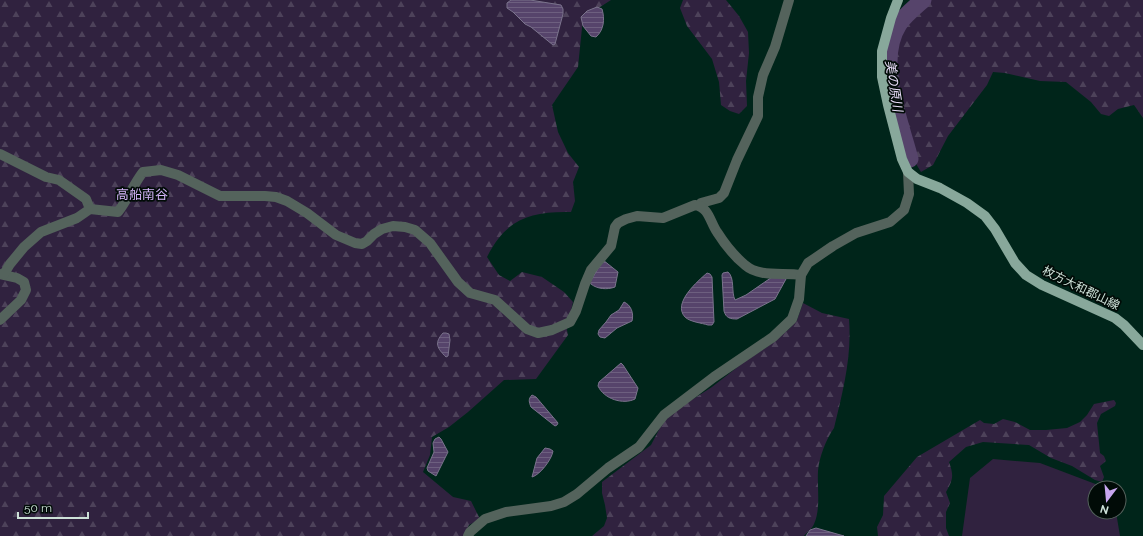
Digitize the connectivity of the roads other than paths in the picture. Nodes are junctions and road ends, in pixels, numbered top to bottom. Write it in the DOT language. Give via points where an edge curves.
graph roads {
  1 [pos="789,0"];
  2 [pos="898,0"];
  3 [pos="0,154"];
  4 [pos="908,172"];
  5 [pos="701,203"];
  6 [pos="90,209"];
  7 [pos="2,274"];
  8 [pos="801,275"];
  9 [pos="0,320"];
  10 [pos="1143,345"];
  11 [pos="468,536"];
  1 -- 5 [label="street" via="775,47 763,75 758,97 758,116 724,193 719,198"];
  2 -- 4 [label="main road" via="882,51 882,77 902,159"];
  3 -- 6 [label="street" via="59,180 86,199"];
  4 -- 8 [label="street" via="909,194 904,210 890,222 856,232 833,246 808,263"];
  4 -- 10 [label="main road, 枚方大和郡山線" via="985,216 1015,263 1026,275 1042,285 1115,318"];
  6 -- 7 [label="street" via="77,218 42,232 24,247"];
  6 -- 8 [label="street" via="118,212 126,202 135,182 144,172 161,170 178,175 220,196 265,196 287,201 336,235 355,243 362,244 382,229 405,227 415,230 430,243 458,282 470,293 495,300 527,329 538,333 570,322 591,270 610,246 615,227 626,219 637,216 663,218 700,205 709,214 725,244 745,265 756,272"];
  7 -- 9 [label="street" via="24,282 26,290 21,300"];
  8 -- 11 [label="street" via="799,299 792,319 773,337 664,415 639,447 564,502 506,512 485,519"];
}
